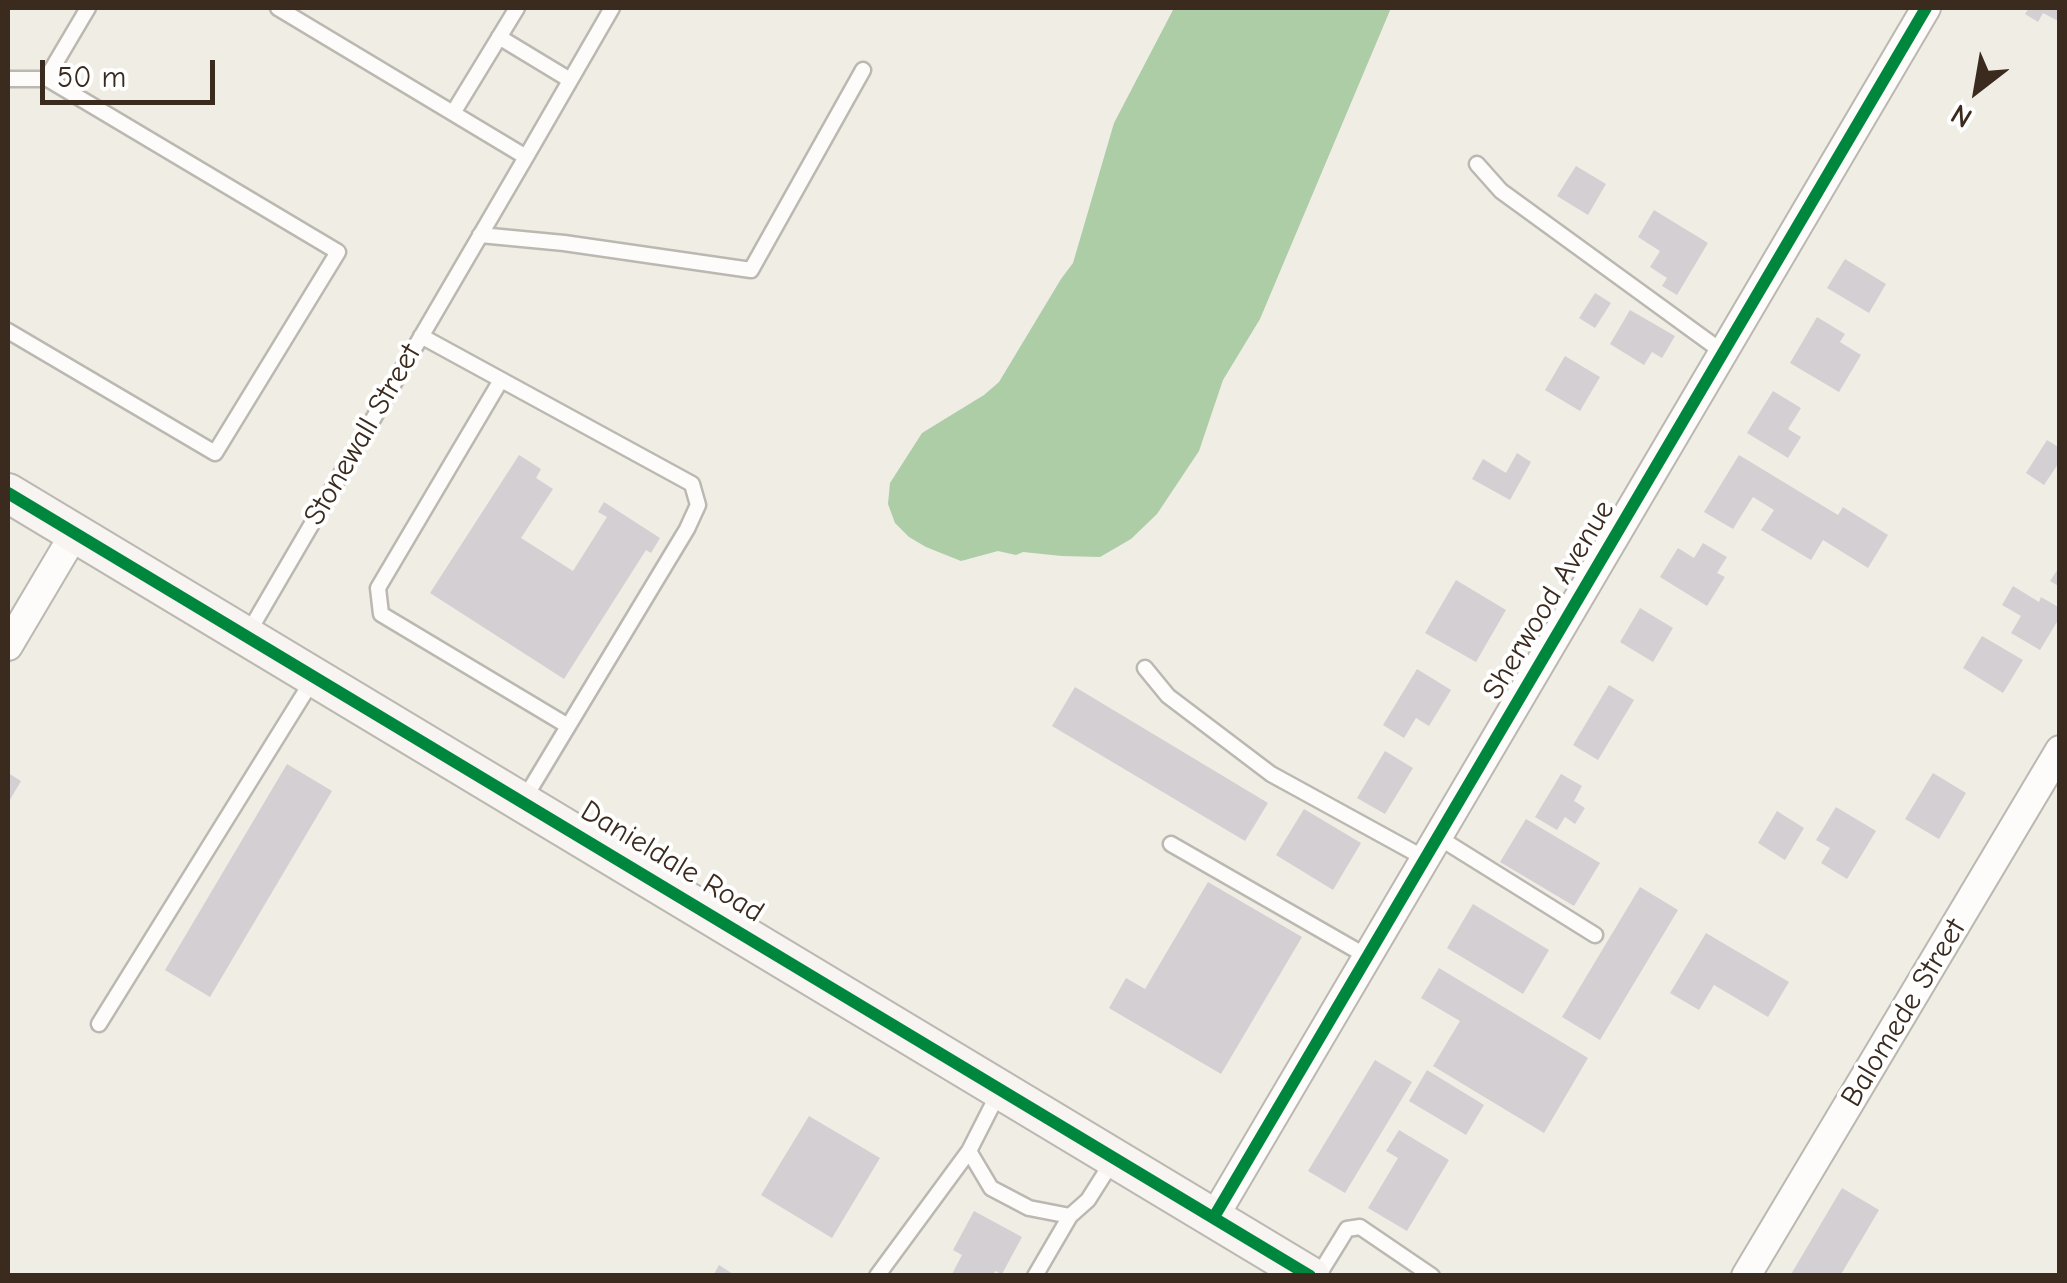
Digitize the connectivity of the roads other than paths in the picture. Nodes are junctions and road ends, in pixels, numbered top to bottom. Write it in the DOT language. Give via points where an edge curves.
graph roads {
  1 [pos="88,8"];
  2 [pos="278,8"];
  3 [pos="517,8"];
  4 [pos="612,8"];
  5 [pos="1926,8"];
  6 [pos="499,38"];
  7 [pos="863,70"];
  8 [pos="46,78"];
  9 [pos="8,79"];
  10 [pos="570,80"];
  11 [pos="453,113"];
  12 [pos="526,156"];
  13 [pos="1476,164"];
  14 [pos="480,236"];
  15 [pos="8,332"];
  16 [pos="421,336"];
  17 [pos="1724,353"];
  18 [pos="501,380"];
  19 [pos="8,493"];
  20 [pos="75,533"];
  21 [pos="247,635"];
  22 [pos="8,646"];
  23 [pos="1145,668"];
  24 [pos="315,676"];
  25 [pos="568,726"];
  26 [pos="2059,752"];
  27 [pos="523,801"];
  28 [pos="1171,844"];
  29 [pos="1432,848"];
  30 [pos="1595,934"];
  31 [pos="1368,957"];
  32 [pos="100,1024"];
  33 [pos="1001,1089"];
  34 [pos="969,1151"];
  35 [pos="1115,1158"];
  36 [pos="1070,1216"];
  37 [pos="1214,1218"];
  38 [pos="877,1276"];
  39 [pos="1035,1276"];
  40 [pos="1314,1276"];
  41 [pos="1432,1276"];
  42 [pos="1746,1276"];
  1 -- 8 [label="lane"];
  2 -- 11 [label="lane"];
  3 -- 6 [label="lane"];
  4 -- 10 [label="lane, Stonewall Street"];
  5 -- 17 [label="street, Sherwood Avenue"];
  6 -- 10 [label="lane"];
  6 -- 11 [label="lane"];
  7 -- 14 [label="lane" via="750,270"];
  8 -- 9 [label="lane"];
  8 -- 15 [label="lane" via="338,252 215,453"];
  10 -- 12 [label="lane, Stonewall Street"];
  11 -- 12 [label="lane"];
  12 -- 14 [label="lane, Stonewall Street"];
  13 -- 17 [label="lane" via="1501,191"];
  14 -- 16 [label="lane, Stonewall Street"];
  16 -- 18 [label="lane"];
  16 -- 21 [label="lane, Stonewall Street"];
  17 -- 29 [label="street, Sherwood Avenue"];
  18 -- 25 [label="lane" via="378,588 381,614"];
  18 -- 25 [label="lane" via="692,484 698,504"];
  19 -- 20 [label="street, Danieldale Road"];
  20 -- 21 [label="street, Danieldale Road"];
  20 -- 22 [label="street"];
  21 -- 24 [label="street, Danieldale Road"];
  23 -- 29 [label="lane" via="1168,696 1271,774"];
  24 -- 27 [label="street, Danieldale Road"];
  24 -- 32 [label="lane"];
  25 -- 27 [label="lane"];
  26 -- 42 [label="street, Balomede Street"];
  27 -- 33 [label="street, Danieldale Road"];
  28 -- 31 [label="lane"];
  29 -- 30 [label="lane"];
  29 -- 31 [label="street, Sherwood Avenue"];
  31 -- 37 [label="street, Sherwood Avenue"];
  33 -- 34 [label="lane"];
  33 -- 35 [label="street, Danieldale Road"];
  34 -- 36 [label="lane" via="991,1188 1029,1208"];
  34 -- 38 [label="lane"];
  35 -- 36 [label="lane"];
  35 -- 37 [label="street, Danieldale Road"];
  36 -- 39 [label="lane"];
  37 -- 40 [label="street, Danieldale Road"];
  40 -- 41 [label="lane" via="1347,1229 1360,1227"];
}
